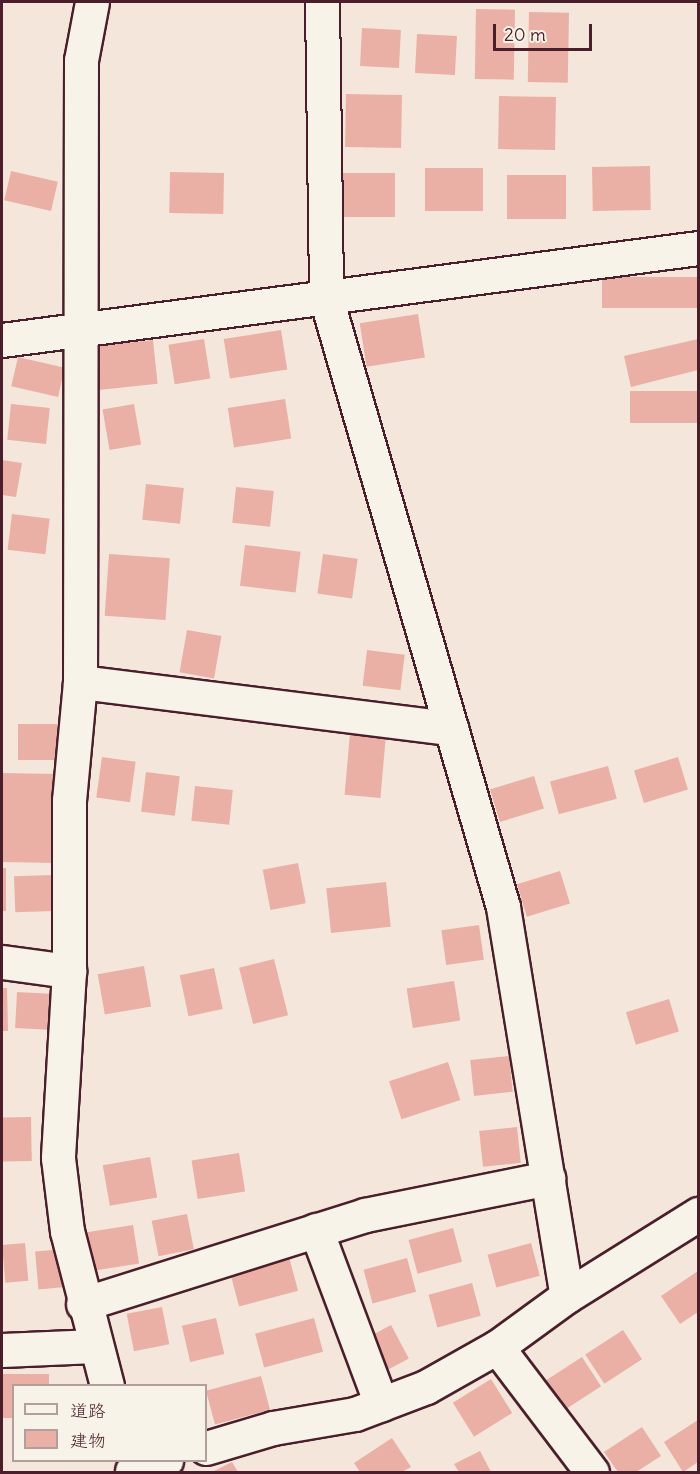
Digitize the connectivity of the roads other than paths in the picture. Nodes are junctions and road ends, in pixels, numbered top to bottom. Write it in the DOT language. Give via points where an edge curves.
graph roads {
  1 [pos="92,2"];
  2 [pos="322,2"];
  3 [pos="699,248"];
  4 [pos="326,298"];
  5 [pos="81,327"];
  6 [pos="2,340"];
  7 [pos="80,682"];
  8 [pos="451,728"];
  9 [pos="2,962"];
  10 [pos="69,971"];
  11 [pos="548,1178"];
  12 [pos="699,1214"];
  13 [pos="316,1230"];
  14 [pos="567,1296"];
  15 [pos="83,1304"];
  16 [pos="95,1346"];
  17 [pos="497,1347"];
  18 [pos="2,1350"];
  19 [pos="106,1384"];
  20 [pos="381,1404"];
  21 [pos="207,1448"];
  22 [pos="161,1462"];
  23 [pos="131,1468"];
  24 [pos="592,1473"];
  1 -- 5 [label="street" via="81,60"];
  2 -- 4 [label="street"];
  3 -- 4 [label="street"];
  4 -- 5 [label="street"];
  4 -- 8 [label="street"];
  5 -- 6 [label="street"];
  5 -- 7 [label="street"];
  7 -- 8 [label="street"];
  7 -- 10 [label="street" via="69,800"];
  8 -- 11 [label="street" via="503,907"];
  9 -- 10 [label="street"];
  10 -- 15 [label="street" via="58,1158"];
  11 -- 13 [label="street" via="364,1215"];
  11 -- 14 [label="street"];
  12 -- 14 [label="street"];
  13 -- 15 [label="street"];
  13 -- 20 [label="street"];
  14 -- 17 [label="street"];
  15 -- 16 [label="street"];
  16 -- 18 [label="street"];
  16 -- 19 [label="street"];
  17 -- 20 [label="street" via="426,1387"];
  17 -- 24 [label="street"];
  20 -- 21 [label="street" via="355,1414 273,1428"];
  22 -- 23 [label="street"];
}
